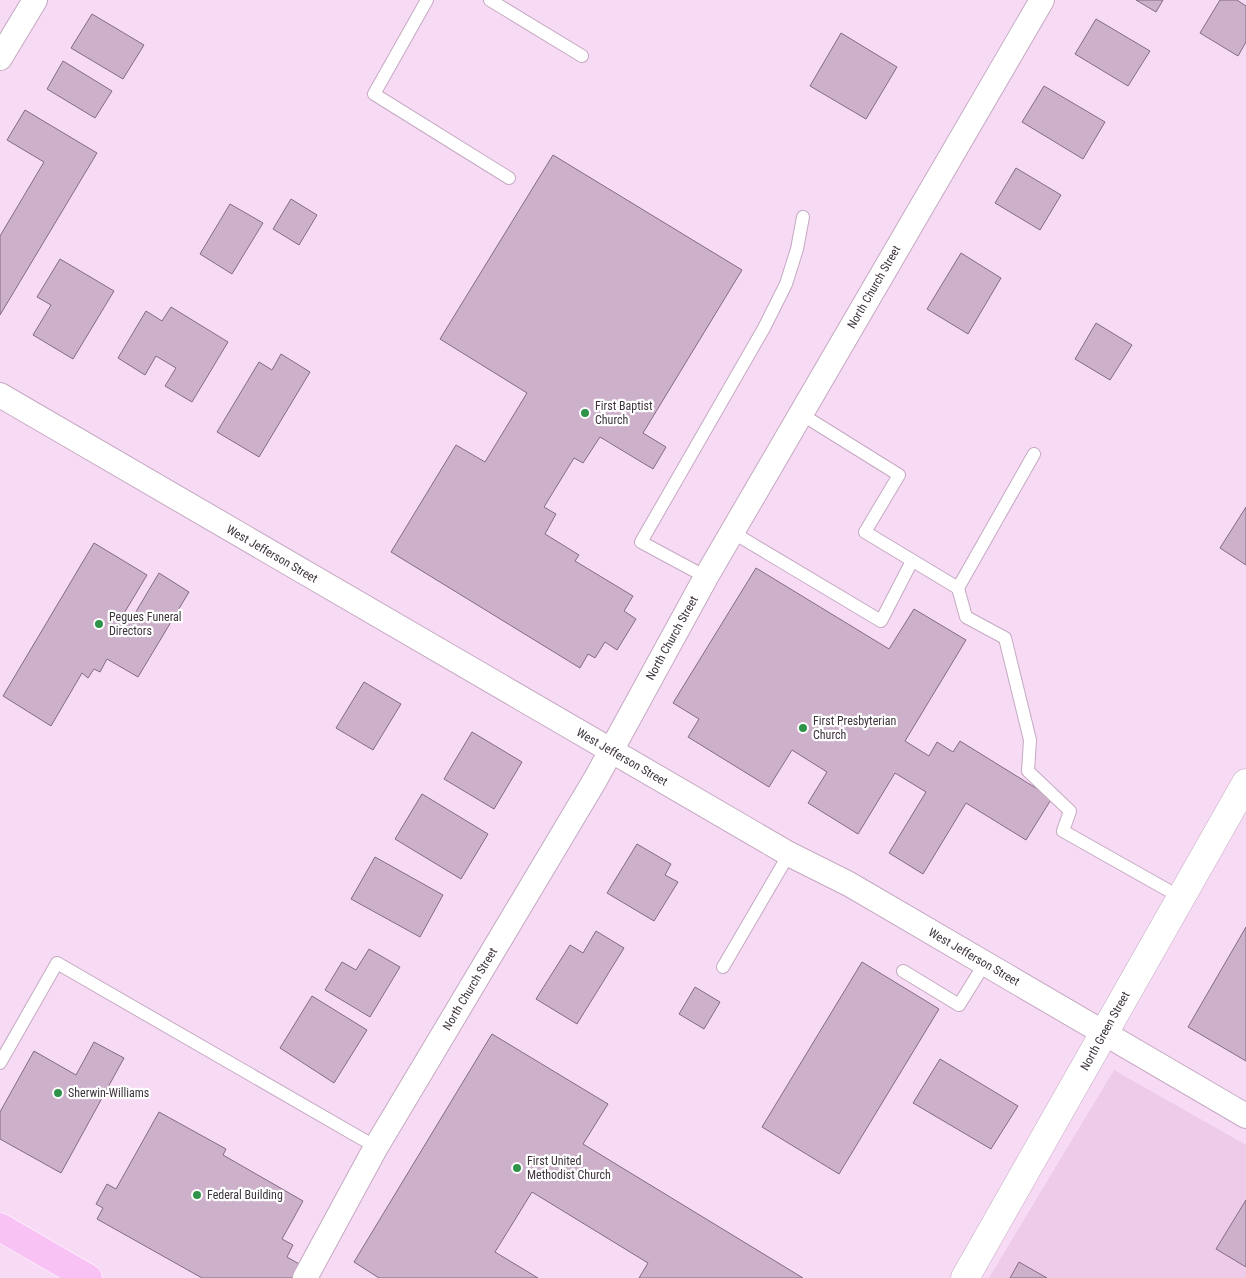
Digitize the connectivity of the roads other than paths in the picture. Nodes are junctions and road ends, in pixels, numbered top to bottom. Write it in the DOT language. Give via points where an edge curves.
graph roads {
  1 [pos="35,0"];
  2 [pos="427,0"];
  3 [pos="490,0"];
  4 [pos="1042,0"];
  5 [pos="582,56"];
  6 [pos="0,58"];
  7 [pos="509,178"];
  8 [pos="803,218"];
  9 [pos="0,395"];
  10 [pos="801,414"];
  11 [pos="1034,454"];
  12 [pos="732,532"];
  13 [pos="912,561"];
  14 [pos="706,577"];
  15 [pos="958,588"];
  16 [pos="611,751"];
  17 [pos="1246,783"];
  18 [pos="789,854"];
  19 [pos="1180,897"];
  20 [pos="985,963"];
  21 [pos="723,967"];
  22 [pos="903,971"];
  23 [pos="1104,1034"];
  24 [pos="0,1063"];
  25 [pos="1246,1116"];
  26 [pos="376,1147"];
  27 [pos="0,1226"];
  28 [pos="88,1278"];
  29 [pos="305,1278"];
  30 [pos="964,1278"];
  1 -- 6 [label="street"];
  2 -- 7 [label="lane" via="374,94"];
  3 -- 5 [label="lane"];
  4 -- 10 [label="street, North Church Street"];
  8 -- 14 [label="lane" via="786,284 641,542"];
  9 -- 16 [label="street, West Jefferson Street"];
  10 -- 12 [label="street, North Church Street"];
  10 -- 13 [label="lane" via="899,475 865,532"];
  11 -- 15 [label="lane"];
  12 -- 13 [label="lane" via="881,621"];
  12 -- 14 [label="street, North Church Street"];
  13 -- 15 [label="lane"];
  14 -- 16 [label="street, North Church Street"];
  15 -- 19 [label="lane" via="966,617 1005,638 1030,740 1028,771 1070,811 1063,831"];
  16 -- 18 [label="street, West Jefferson Street"];
  16 -- 26 [label="street, North Church Street"];
  17 -- 19 [label="street, North Green Street"];
  18 -- 20 [label="street, West Jefferson Street" via="849,884"];
  18 -- 21 [label="lane"];
  19 -- 23 [label="street, North Green Street"];
  20 -- 22 [label="lane" via="959,1005"];
  20 -- 23 [label="street, West Jefferson Street"];
  23 -- 25 [label="street, West Jefferson Street"];
  23 -- 30 [label="street, North Green Street"];
  24 -- 26 [label="lane" via="58,963"];
  26 -- 29 [label="street, North Church Street"];
  27 -- 28 [label="main road"];
}
